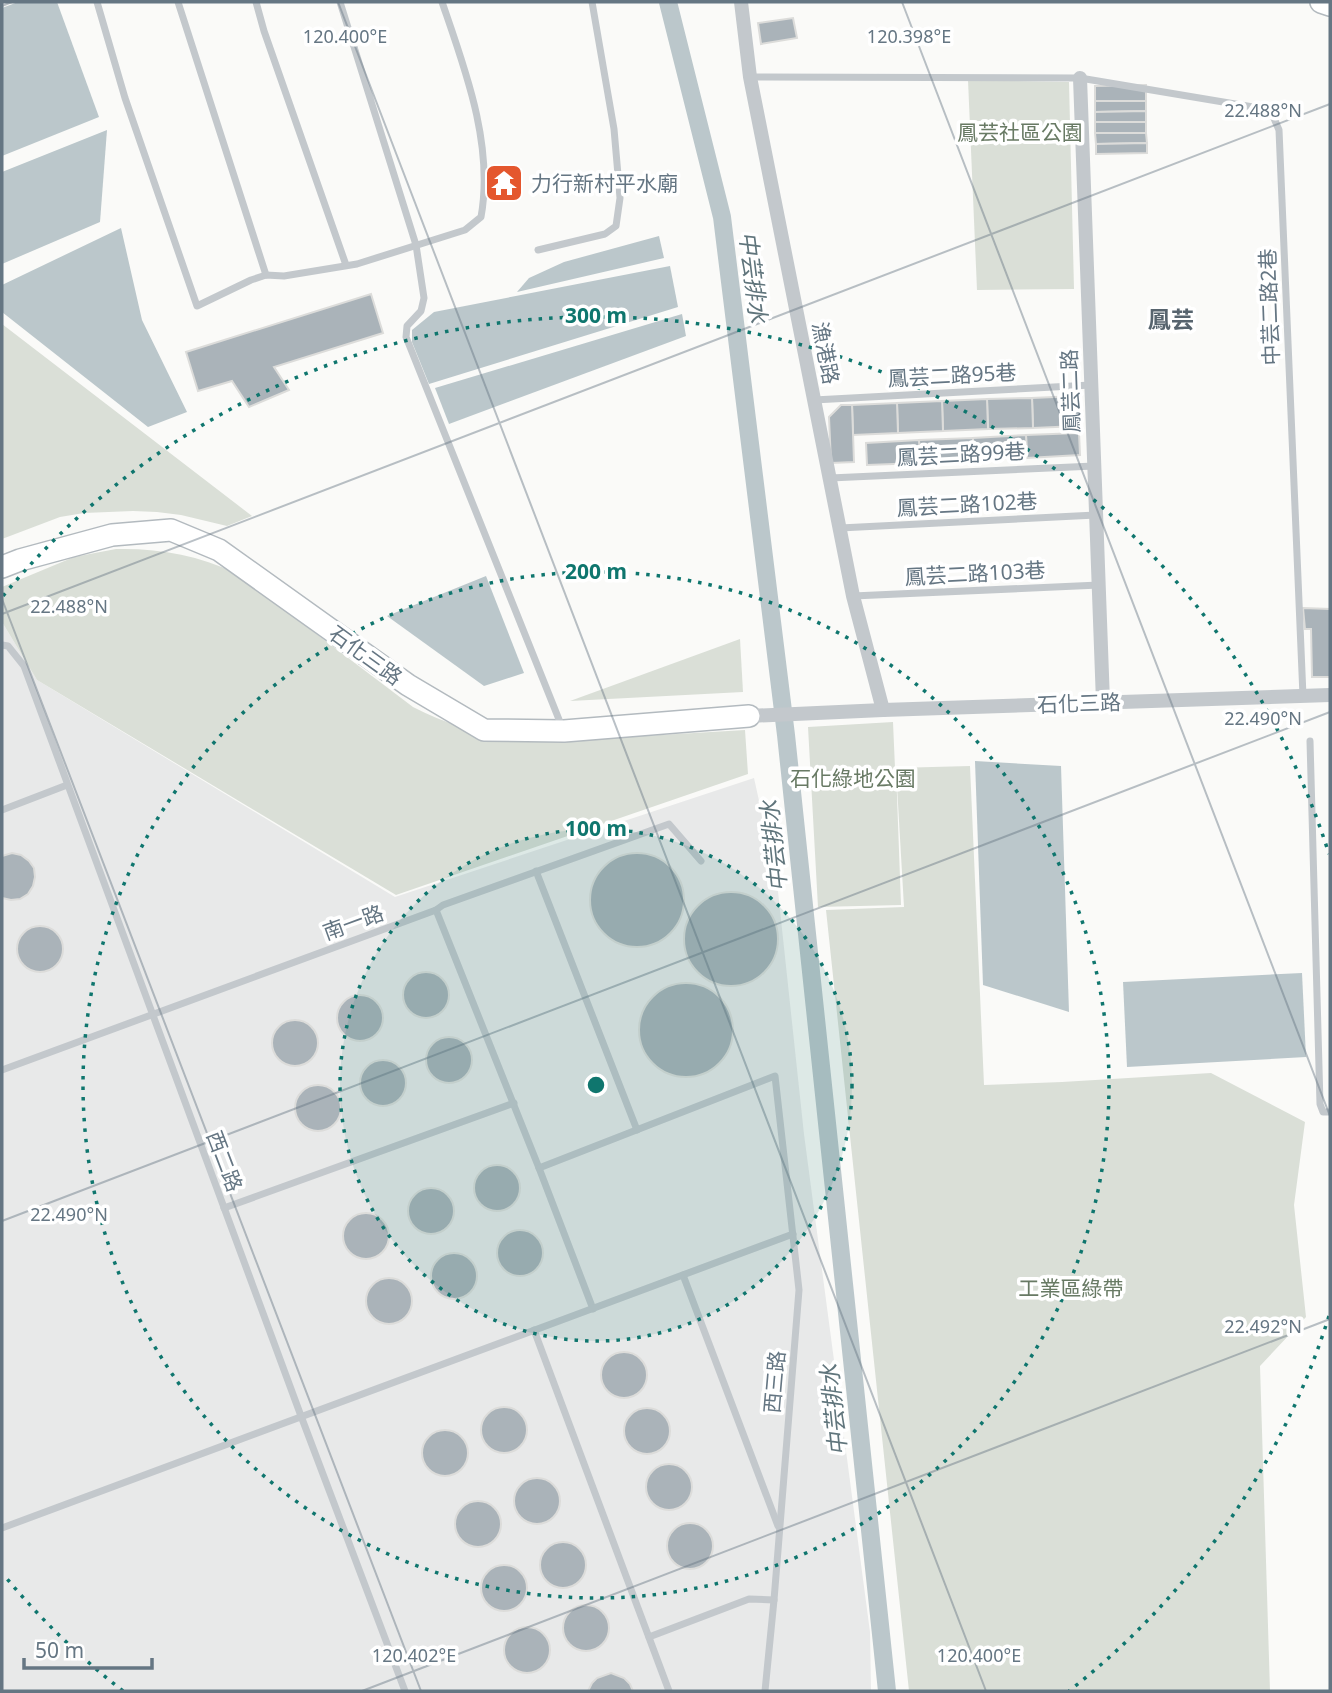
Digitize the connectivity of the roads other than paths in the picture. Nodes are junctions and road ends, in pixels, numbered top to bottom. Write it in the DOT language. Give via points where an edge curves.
graph roads {
  1 [pos="97,2"];
  2 [pos="178,2"];
  3 [pos="256,2"];
  4 [pos="340,2"];
  5 [pos="442,2"];
  6 [pos="592,2"];
  7 [pos="741,2"];
  8 [pos="1321,2"];
  9 [pos="1330,5"];
  10 [pos="750,77"];
  11 [pos="1080,78"];
  12 [pos="416,245"];
  13 [pos="538,250"];
  14 [pos="346,265"];
  15 [pos="266,275"];
  16 [pos="1091,385"];
  17 [pos="814,400"];
  18 [pos="1094,466"];
  19 [pos="830,478"];
  20 [pos="1096,515"];
  21 [pos="840,528"];
  22 [pos="2,567"];
  23 [pos="1098,585"];
  24 [pos="853,596"];
  25 [pos="5,645"];
  26 [pos="1330,695"];
  27 [pos="1303,696"];
  28 [pos="1103,702"];
  29 [pos="883,710"];
  30 [pos="749,716"];
  31 [pos="564,731"];
  32 [pos="1310,741"];
  33 [pos="67,785"];
  34 [pos="2,810"];
  35 [pos="701,861"];
  36 [pos="536,871"];
  37 [pos="436,910"];
  38 [pos="152,1014"];
  39 [pos="2,1070"];
  40 [pos="514,1103"];
  41 [pos="1330,1112"];
  42 [pos="637,1130"];
  43 [pos="539,1168"];
  44 [pos="224,1208"];
  45 [pos="793,1234"];
  46 [pos="683,1275"];
  47 [pos="593,1309"];
  48 [pos="534,1330"];
  49 [pos="301,1416"];
  50 [pos="2,1528"];
  51 [pos="779,1529"];
  52 [pos="774,1600"];
  53 [pos="649,1637"];
  54 [pos="405,1691"];
  55 [pos="669,1691"];
  56 [pos="765,1691"];
  1 -- 15 [label="lane" via="197,306"];
  2 -- 15 [label="lane"];
  3 -- 14 [label="lane"];
  4 -- 12 [label="lane"];
  5 -- 12 [label="lane" via="477,114 485,194 481,217 465,230"];
  6 -- 13 [label="lane" via="614,128 620,198 616,226 604,234"];
  7 -- 10 [label="street, 漁港路"];
  8 -- 9 [label="street"];
  10 -- 11 [label="lane, 中芸二路2巷"];
  10 -- 17 [label="street, 漁港路"];
  11 -- 16 [label="street, 鳳芸二路"];
  11 -- 27 [label="lane, 中芸二路2巷" via="1265,109 1279,130"];
  12 -- 14 [label="lane"];
  12 -- 31 [label="lane" via="425,298 421,311 407,326 406,337"];
  14 -- 15 [label="lane"];
  16 -- 17 [label="lane, 鳳芸二路95巷"];
  16 -- 18 [label="street, 鳳芸二路"];
  17 -- 19 [label="street, 漁港路"];
  18 -- 19 [label="lane, 鳳芸二路99巷"];
  18 -- 20 [label="street, 鳳芸二路"];
  19 -- 21 [label="street, 漁港路"];
  20 -- 21 [label="lane, 鳳芸二路102巷"];
  20 -- 23 [label="street, 鳳芸二路"];
  21 -- 24 [label="street, 漁港路"];
  22 -- 31 [label="street, 石化三路" via="112,535 171,530 219,550 408,685 484,730"];
  23 -- 24 [label="lane, 鳳芸二路103巷"];
  23 -- 28 [label="street, 鳳芸二路"];
  24 -- 29 [label="street, 漁港路"];
  25 -- 33 [label="lane, 西二路" via="24,666"];
  26 -- 27 [label="street, 石化三路"];
  27 -- 28 [label="street, 石化三路"];
  28 -- 29 [label="street, 石化三路"];
  29 -- 30 [label="street, 石化三路"];
  30 -- 31 [label="street, 石化三路"];
  32 -- 41 [label="lane" via="1320,1104 1323,1112"];
  33 -- 34 [label="lane"];
  33 -- 38 [label="lane, 西二路"];
  35 -- 36 [label="lane, 南一路" via="668,824"];
  36 -- 37 [label="lane, 南一路"];
  36 -- 42 [label="lane"];
  37 -- 38 [label="lane, 南一路"];
  37 -- 40 [label="lane"];
  38 -- 39 [label="lane, 南一路"];
  38 -- 44 [label="lane, 西二路"];
  40 -- 43 [label="lane"];
  40 -- 44 [label="lane"];
  42 -- 43 [label="lane"];
  42 -- 45 [label="lane, 西三路" via="775,1076"];
  43 -- 47 [label="lane"];
  44 -- 49 [label="lane, 西二路"];
  45 -- 46 [label="lane"];
  45 -- 51 [label="lane, 西三路" via="799,1290"];
  46 -- 47 [label="lane"];
  46 -- 51 [label="lane"];
  47 -- 48 [label="lane"];
  48 -- 49 [label="lane"];
  48 -- 53 [label="lane"];
  49 -- 50 [label="lane"];
  49 -- 54 [label="lane, 西二路"];
  51 -- 52 [label="lane, 西三路"];
  52 -- 53 [label="lane" via="749,1599"];
  52 -- 56 [label="lane, 西三路"];
  53 -- 55 [label="lane"];
}
